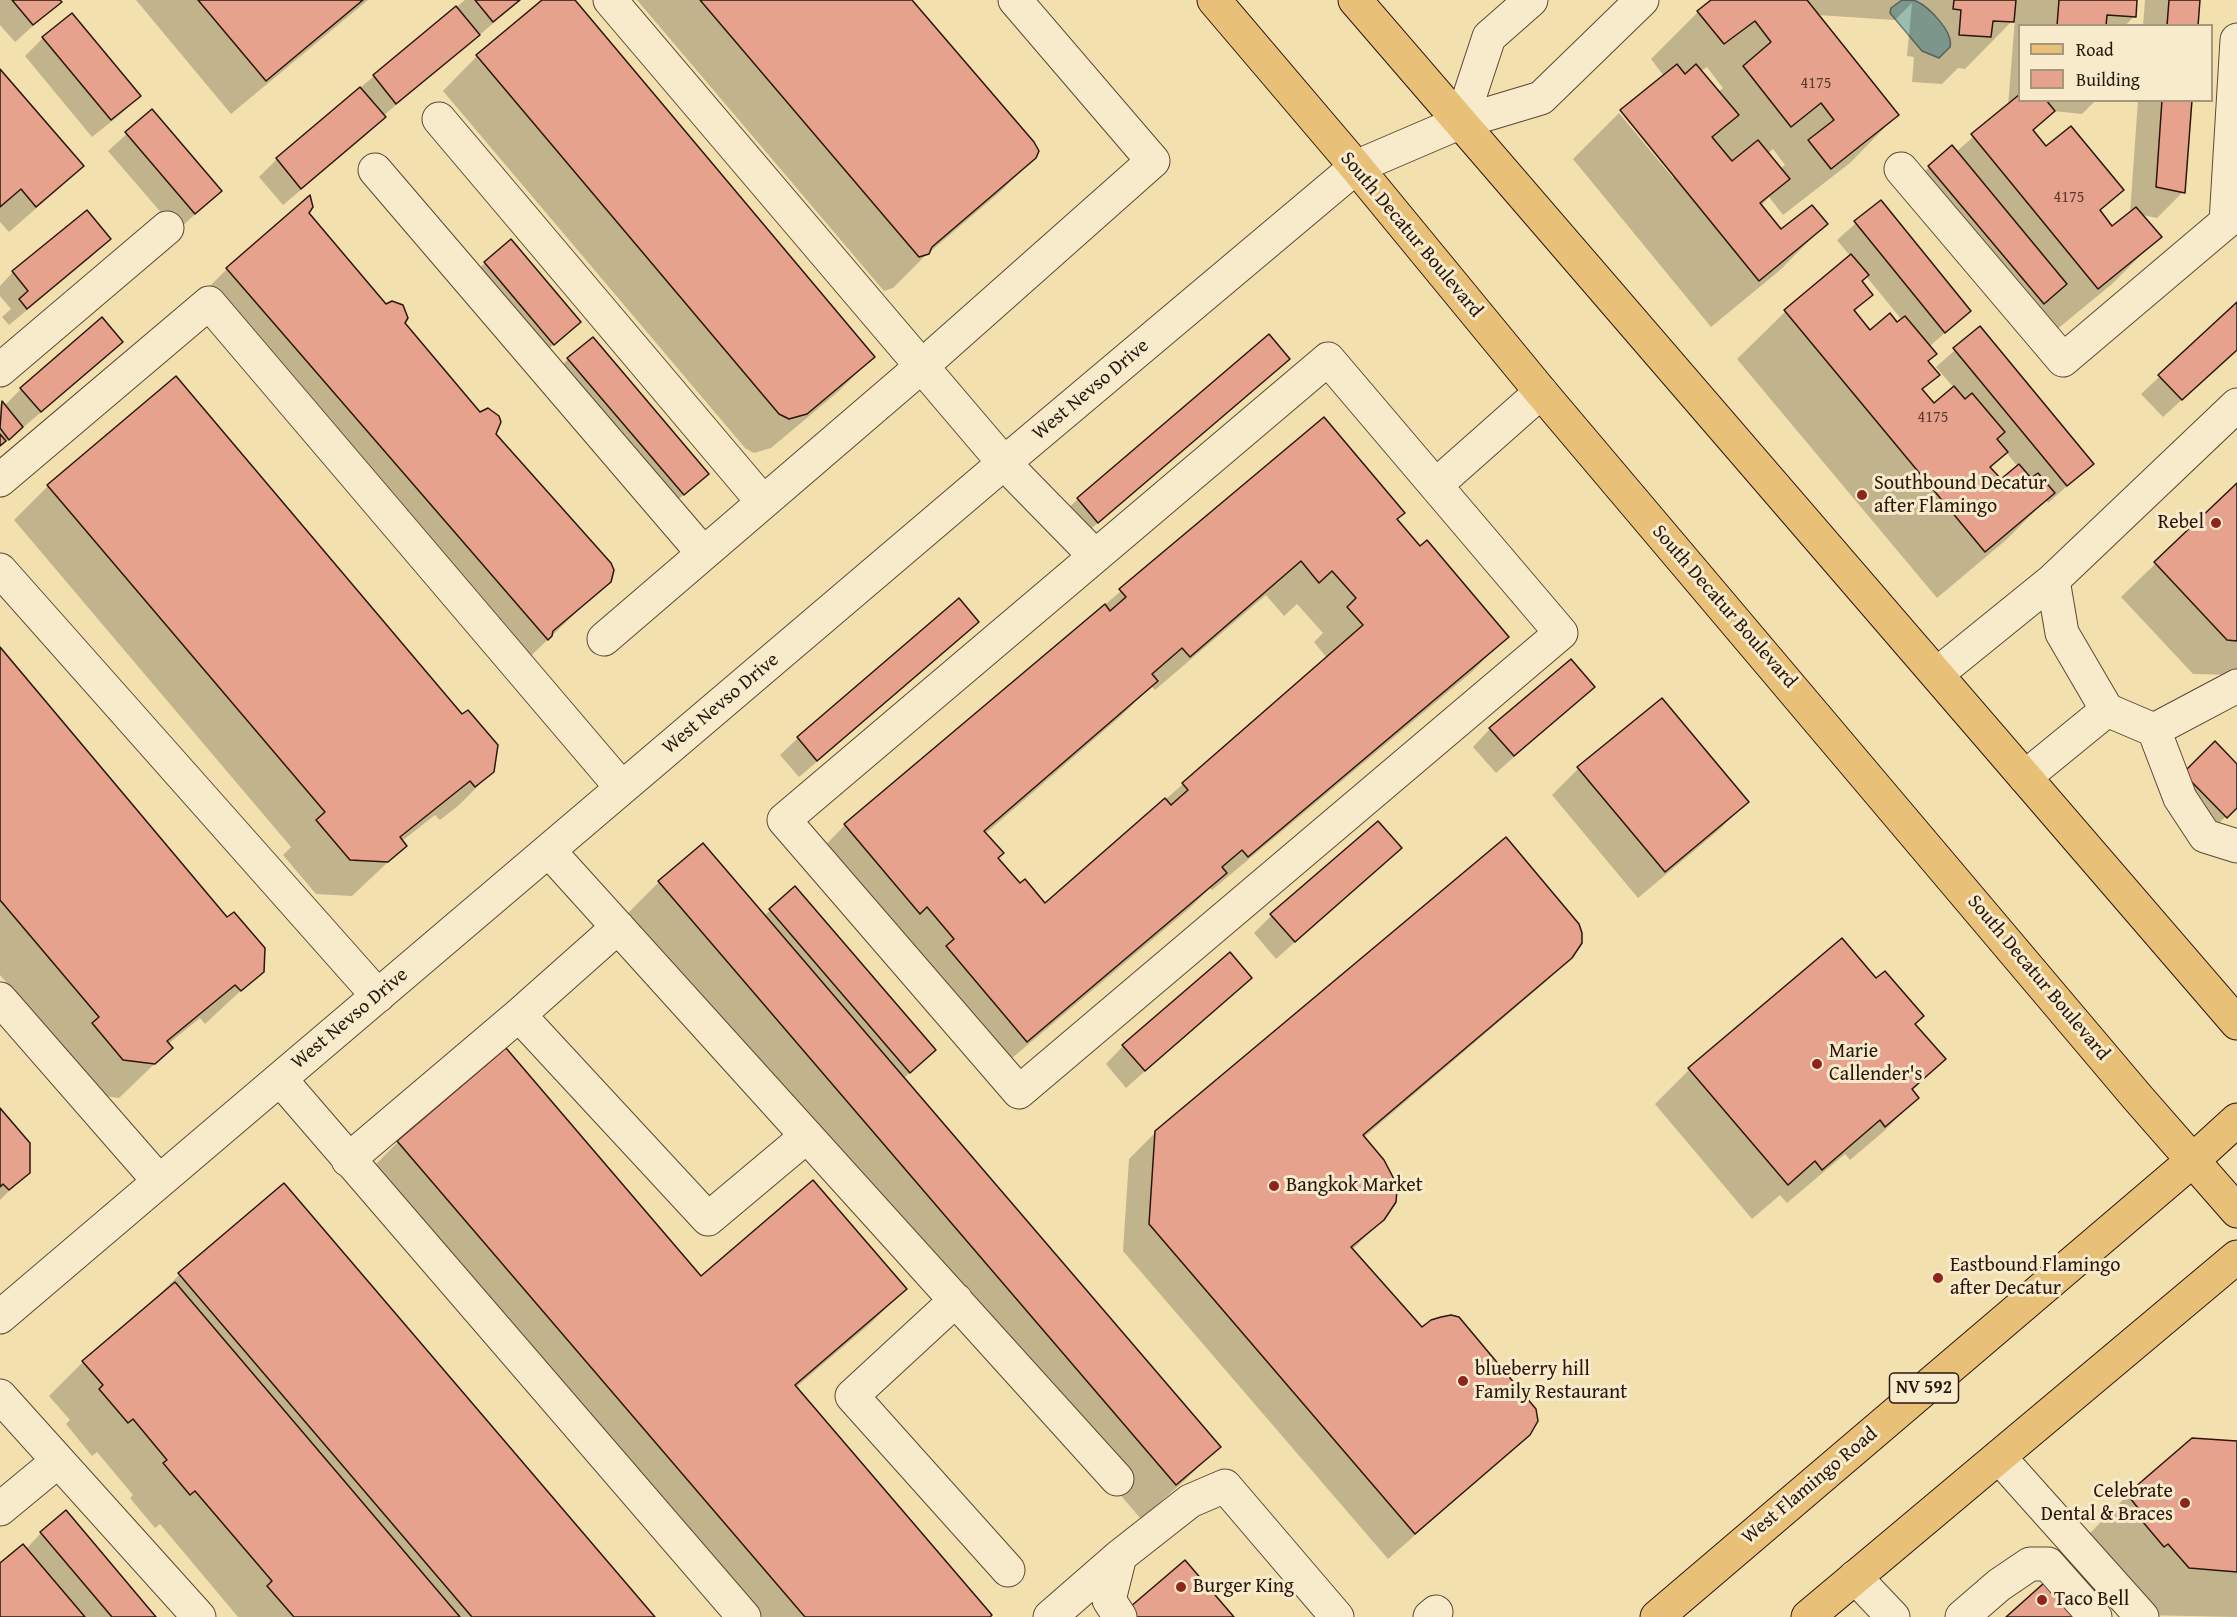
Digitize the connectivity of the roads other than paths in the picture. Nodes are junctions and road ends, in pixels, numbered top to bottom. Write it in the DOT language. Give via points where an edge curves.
graph roads {
  1 [pos="610,0"];
  2 [pos="1016,0"];
  3 [pos="1214,0"];
  4 [pos="1355,0"];
  5 [pos="1531,0"];
  6 [pos="1642,0"];
  7 [pos="2237,40"];
  8 [pos="439,119"];
  9 [pos="1461,122"];
  10 [pos="1356,167"];
  11 [pos="1901,169"];
  12 [pos="375,170"];
  13 [pos="167,228"];
  14 [pos="922,366"];
  15 [pos="0,370"];
  16 [pos="1542,393"];
  17 [pos="2237,405"];
  18 [pos="1004,463"];
  19 [pos="0,480"];
  20 [pos="1436,485"];
  21 [pos="763,502"];
  22 [pos="703,553"];
  23 [pos="1095,556"];
  24 [pos="0,570"];
  25 [pos="2053,580"];
  26 [pos="604,639"];
  27 [pos="1937,674"];
  28 [pos="2237,686"];
  29 [pos="2107,710"];
  30 [pos="2154,730"];
  31 [pos="2025,777"];
  32 [pos="622,788"];
  33 [pos="2237,846"];
  34 [pos="549,850"];
  35 [pos="618,927"];
  36 [pos="378,996"];
  37 [pos="0,999"];
  38 [pos="519,1015"];
  39 [pos="2237,1023"];
  40 [pos="279,1079"];
  41 [pos="2237,1120"];
  42 [pos="807,1136"];
  43 [pos="348,1160"];
  44 [pos="2192,1161"];
  45 [pos="159,1181"];
  46 [pos="2237,1211"];
  47 [pos="2237,1257"];
  48 [pos="956,1300"];
  49 [pos="0,1317"];
  50 [pos="0,1396"];
  51 [pos="1999,1457"];
  52 [pos="58,1461"];
  53 [pos="1117,1479"];
  54 [pos="0,1509"];
  55 [pos="1120,1556"];
  56 [pos="1008,1570"];
  57 [pos="1855,1577"];
  58 [pos="199,1617"];
  59 [pos="744,1617"];
  60 [pos="1050,1617"];
  61 [pos="1120,1617"];
  62 [pos="1337,1617"];
  63 [pos="1657,1617"];
  64 [pos="1808,1617"];
  65 [pos="1893,1617"];
  66 [pos="1962,1617"];
  67 [pos="2095,1617"];
  68 [pos="2142,1617"];
  1 -- 14 [label="street"];
  2 -- 14 [label="street" via="1153,161"];
  3 -- 10 [label="main road, South Decatur Boulevard"];
  4 -- 9 [label="main road"];
  5 -- 9 [label="street" via="1490,37"];
  6 -- 9 [label="street, West Nevso Drive" via="1541,98"];
  7 -- 11 [label="street" via="2226,222 2063,360"];
  8 -- 21 [label="street"];
  9 -- 10 [label="street, West Nevso Drive"];
  9 -- 27 [label="main road"];
  10 -- 16 [label="main road, South Decatur Boulevard"];
  10 -- 18 [label="street, West Nevso Drive"];
  12 -- 22 [label="street"];
  13 -- 15 [label="street"];
  14 -- 18 [label="street"];
  14 -- 21 [label="street"];
  16 -- 20 [label="street"];
  16 -- 44 [label="main road, South Decatur Boulevard"];
  17 -- 25 [label="street"];
  18 -- 23 [label="street"];
  18 -- 32 [label="street, West Nevso Drive"];
  19 -- 32 [label="street" via="209,303"];
  20 -- 23 [label="street" via="1328,359"];
  20 -- 23 [label="street" via="1561,633 1019,1092 784,820"];
  21 -- 22 [label="street"];
  22 -- 26 [label="street"];
  24 -- 36 [label="street"];
  25 -- 27 [label="street"];
  25 -- 29 [label="street" via="2062,633"];
  27 -- 31 [label="main road"];
  28 -- 30 [label="street"];
  29 -- 30 [label="street"];
  29 -- 31 [label="street"];
  30 -- 33 [label="street" via="2180,798 2205,836"];
  31 -- 39 [label="main road"];
  32 -- 34 [label="street, West Nevso Drive"];
  34 -- 35 [label="street"];
  34 -- 36 [label="street, West Nevso Drive"];
  35 -- 38 [label="street"];
  35 -- 42 [label="street"];
  36 -- 40 [label="street, West Nevso Drive"];
  37 -- 45 [label="street"];
  38 -- 42 [label="street" via="708,1219"];
  38 -- 43 [label="street"];
  40 -- 43 [label="street"];
  40 -- 45 [label="street, West Nevso Drive"];
  41 -- 44 [label="main road, West Flamingo Road / NV 592"];
  42 -- 48 [label="street"];
  43 -- 59 [label="street"];
  44 -- 46 [label="main road, South Decatur Boulevard"];
  44 -- 63 [label="main road, West Flamingo Road / NV 592"];
  45 -- 49 [label="street, West Nevso Drive"];
  47 -- 51 [label="main road"];
  48 -- 53 [label="street"];
  48 -- 56 [label="street" via="852,1396"];
  50 -- 52 [label="street"];
  51 -- 57 [label="main road"];
  51 -- 68 [label="street"];
  52 -- 54 [label="street"];
  52 -- 58 [label="street"];
  55 -- 60 [label="street"];
  55 -- 61 [label="street" via="1109,1600"];
  55 -- 62 [label="street" via="1190,1501 1225,1486"];
  57 -- 64 [label="main road"];
  57 -- 65 [label="street"];
  66 -- 67 [label="street" via="2030,1564 2048,1564"];
}
